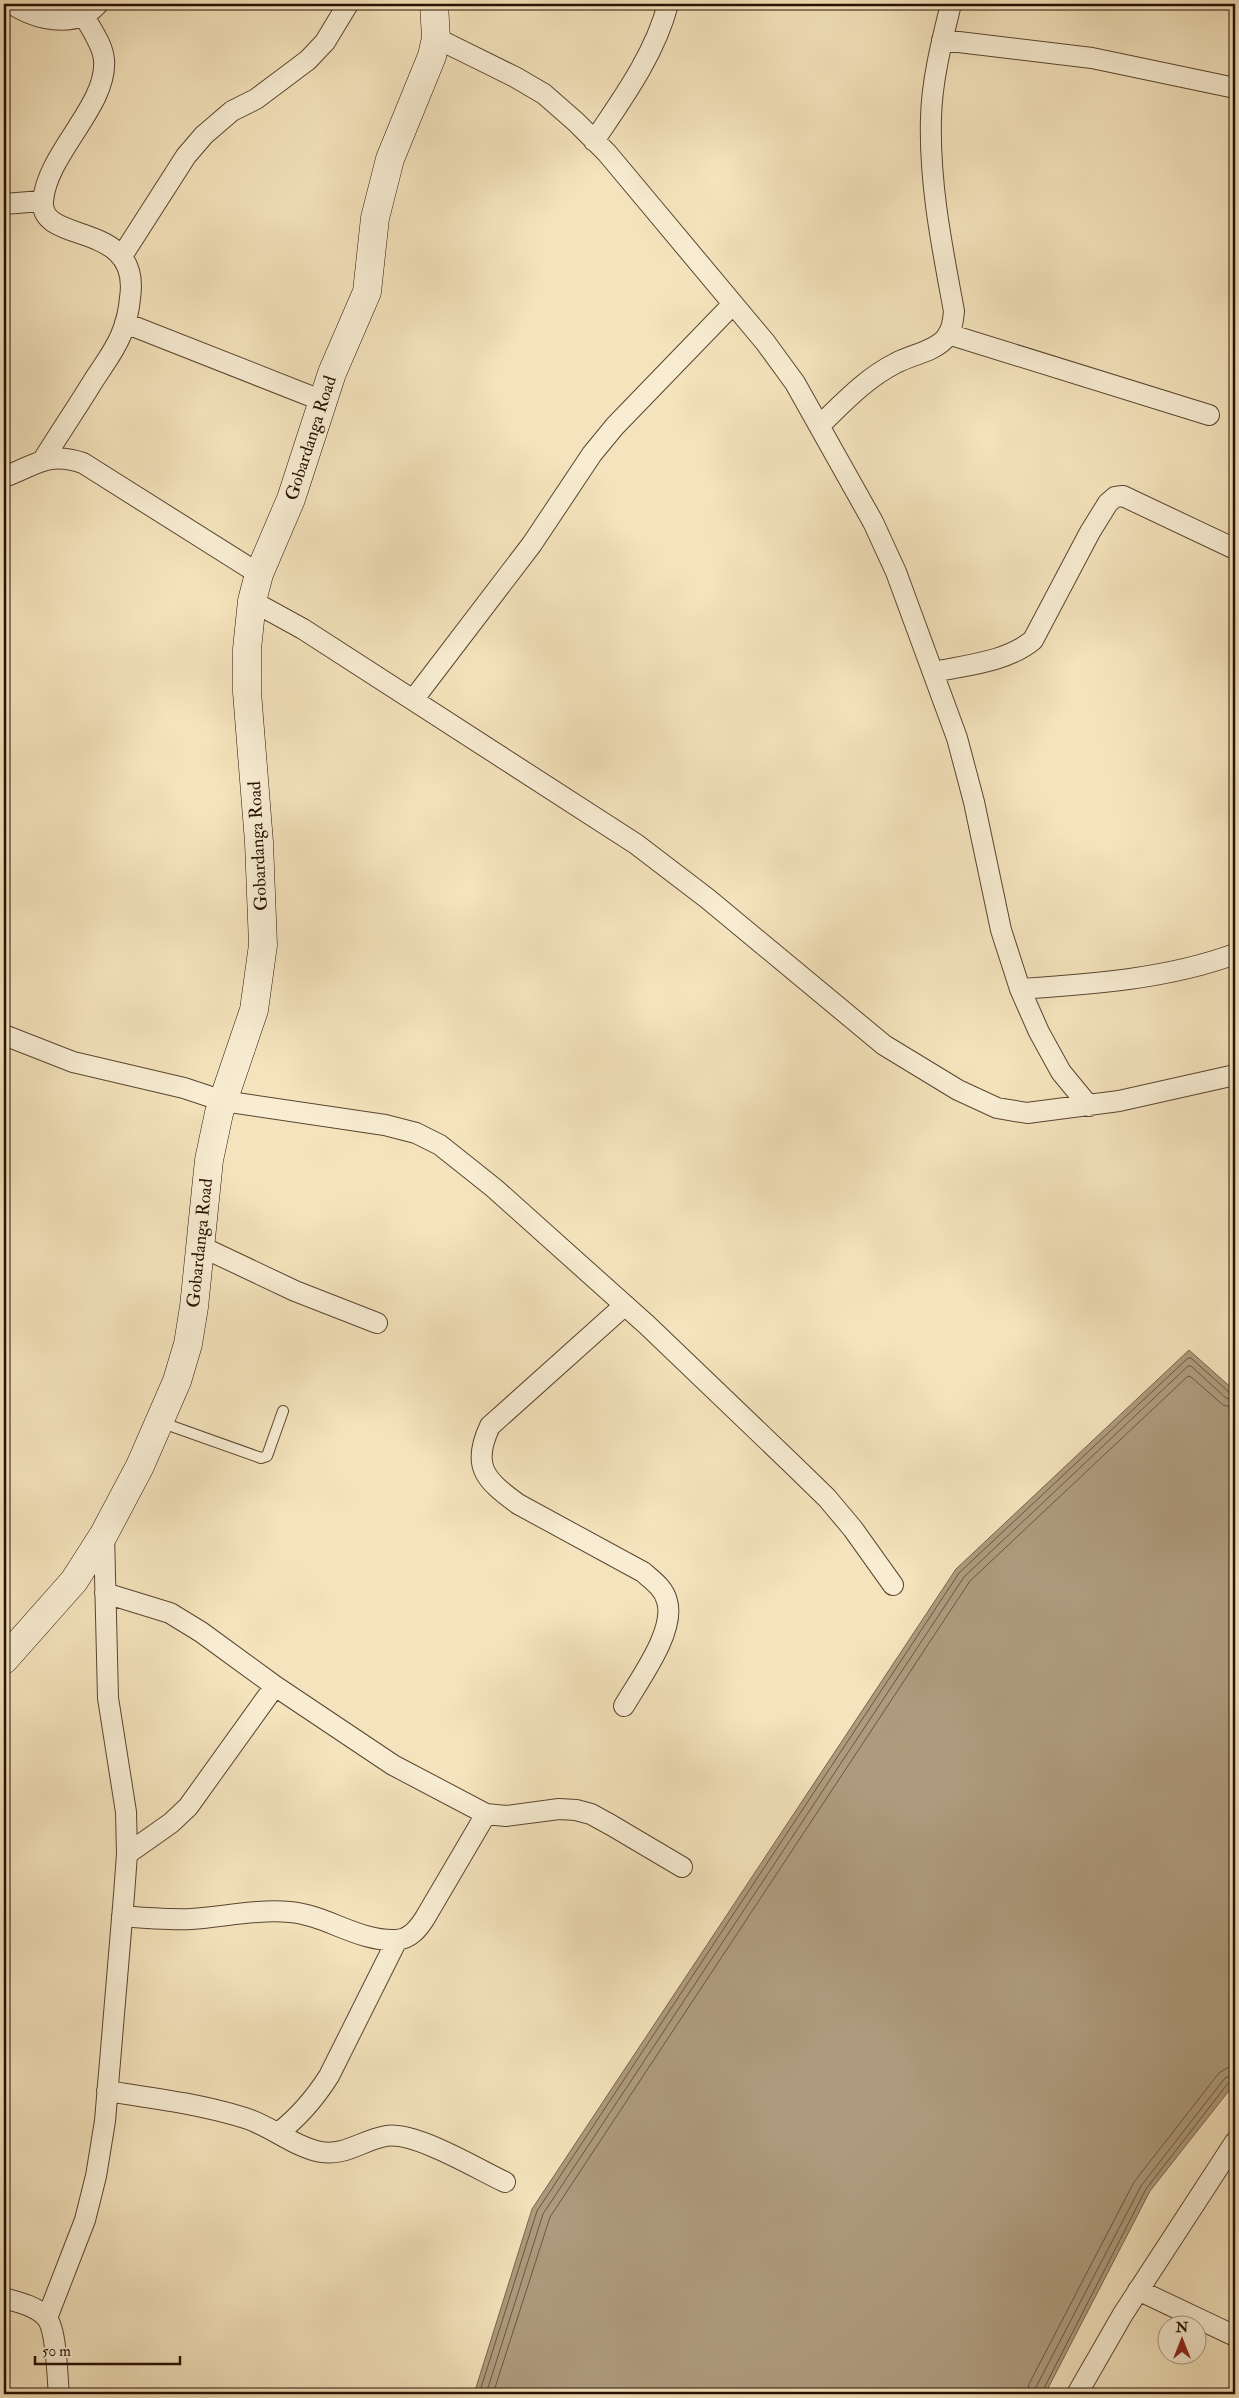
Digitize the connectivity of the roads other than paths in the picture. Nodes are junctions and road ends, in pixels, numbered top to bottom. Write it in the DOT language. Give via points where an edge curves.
graph roads {
  1 [pos="12,4"];
  2 [pos="348,4"];
  3 [pos="434,4"];
  4 [pos="668,4"];
  5 [pos="951,4"];
  6 [pos="91,10"];
  7 [pos="436,38"];
  8 [pos="942,40"];
  9 [pos="1235,88"];
  10 [pos="594,141"];
  11 [pos="42,201"];
  12 [pos="4,204"];
  13 [pos="122,256"];
  14 [pos="732,304"];
  15 [pos="125,323"];
  16 [pos="948,334"];
  17 [pos="323,401"];
  18 [pos="1210,416"];
  19 [pos="819,426"];
  20 [pos="43,460"];
  21 [pos="4,477"];
  22 [pos="1235,548"];
  23 [pos="259,574"];
  24 [pos="252,601"];
  25 [pos="934,672"];
  26 [pos="413,700"];
  27 [pos="1235,954"];
  28 [pos="1020,989"];
  29 [pos="4,1035"];
  30 [pos="1235,1075"];
  31 [pos="224,1101"];
  32 [pos="1089,1106"];
  33 [pos="200,1246"];
  34 [pos="625,1305"];
  35 [pos="377,1323"];
  36 [pos="282,1411"];
  37 [pos="159,1422"];
  38 [pos="104,1534"];
  39 [pos="893,1585"];
  40 [pos="105,1593"];
  41 [pos="4,1660"];
  42 [pos="275,1686"];
  43 [pos="624,1706"];
  44 [pos="486,1814"];
  45 [pos="127,1854"];
  46 [pos="682,1867"];
  47 [pos="122,1916"];
  48 [pos="396,1940"];
  49 [pos="107,2091"];
  50 [pos="278,2133"];
  51 [pos="1235,2142"];
  52 [pos="1230,2163"];
  53 [pos="505,2182"];
  54 [pos="1138,2290"];
  55 [pos="4,2298"];
  56 [pos="47,2318"];
  57 [pos="1235,2336"];
  58 [pos="1084,2392"];
  59 [pos="59,2394"];
  1 -- 6 [label="street" via="48,20"];
  2 -- 13 [label="street" via="325,42 308,60 256,99 232,111 204,134 186,156"];
  3 -- 7 [label="main road, Gobardanga Road"];
  4 -- 10 [label="street" via="658,34 631,85"];
  5 -- 8 [label="street"];
  6 -- 11 [label="street" via="104,59 103,76 96,95 55,164"];
  7 -- 10 [label="street" via="544,94"];
  7 -- 17 [label="main road, Gobardanga Road" via="386,175 372,237 367,292"];
  8 -- 9 [label="street" via="1092,58"];
  8 -- 16 [label="street" via="935,75 932,136 935,202 954,311"];
  10 -- 14 [label="street"];
  11 -- 12 [label="street"];
  11 -- 13 [label="street" via="44,214 56,224 106,242"];
  13 -- 15 [label="street" via="130,270 132,290"];
  14 -- 19 [label="street" via="766,342"];
  14 -- 26 [label="street" via="592,454 532,544"];
  15 -- 17 [label="street"];
  15 -- 20 [label="street" via="110,356"];
  16 -- 18 [label="street"];
  16 -- 19 [label="street" via="936,346 873,376"];
  17 -- 23 [label="main road, Gobardanga Road" via="292,499"];
  19 -- 25 [label="street" via="877,530"];
  20 -- 21 [label="street"];
  20 -- 23 [label="street" via="66,457 83,463"];
  22 -- 25 [label="street" via="1123,496 1114,497 1090,532 1033,640 1022,649 1001,657"];
  23 -- 24 [label="main road, Gobardanga Road"];
  24 -- 26 [label="street" via="303,629"];
  24 -- 31 [label="main road, Gobardanga Road" via="247,692 259,842 263,945 254,1010"];
  25 -- 28 [label="street" via="957,738 1001,930"];
  26 -- 32 [label="street" via="636,844 708,899 884,1045 958,1090 997,1108 1027,1113"];
  27 -- 28 [label="street" via="1176,970 1106,982"];
  28 -- 32 [label="street" via="1038,1032 1061,1072"];
  29 -- 31 [label="street" via="73,1062 184,1088"];
  30 -- 32 [label="street"];
  31 -- 33 [label="main road, Gobardanga Road" via="209,1160"];
  31 -- 34 [label="street" via="385,1125 416,1133 440,1145 494,1188"];
  33 -- 35 [label="street" via="295,1291"];
  33 -- 37 [label="main road, Gobardanga Road" via="188,1344 177,1381"];
  34 -- 39 [label="street" via="828,1498"];
  34 -- 43 [label="street" via="490,1426 480,1458 485,1473 500,1491 643,1572 657,1584 667,1601 665,1631"];
  36 -- 37 [label="lane" via="267,1456 261,1458"];
  37 -- 38 [label="main road, Gobardanga Road"];
  38 -- 40 [label="street"];
  38 -- 41 [label="main road, Gobardanga Road" via="74,1581"];
  40 -- 42 [label="street" via="170,1613"];
  40 -- 45 [label="street" via="108,1698 122,1779"];
  42 -- 44 [label="street" via="393,1765"];
  42 -- 45 [label="street" via="188,1807"];
  44 -- 46 [label="street" via="506,1816 559,1809 591,1814"];
  44 -- 48 [label="street" via="418,1929 409,1937"];
  45 -- 47 [label="street"];
  47 -- 48 [label="street" via="191,1919 245,1912 290,1912 315,1917 361,1935"];
  47 -- 49 [label="street"];
  48 -- 50 [label="street" via="330,2076 295,2120"];
  49 -- 50 [label="street" via="214,2110 246,2118"];
  49 -- 56 [label="street" via="94,2185"];
  50 -- 53 [label="street" via="319,2151 333,2153 388,2136 402,2136 420,2141"];
  51 -- 52 [label="street"];
  52 -- 54 [label="street"];
  54 -- 57 [label="street"];
  54 -- 58 [label="street"];
  55 -- 56 [label="street" via="26,2305"];
  56 -- 59 [label="street" via="52,2329"];
}
